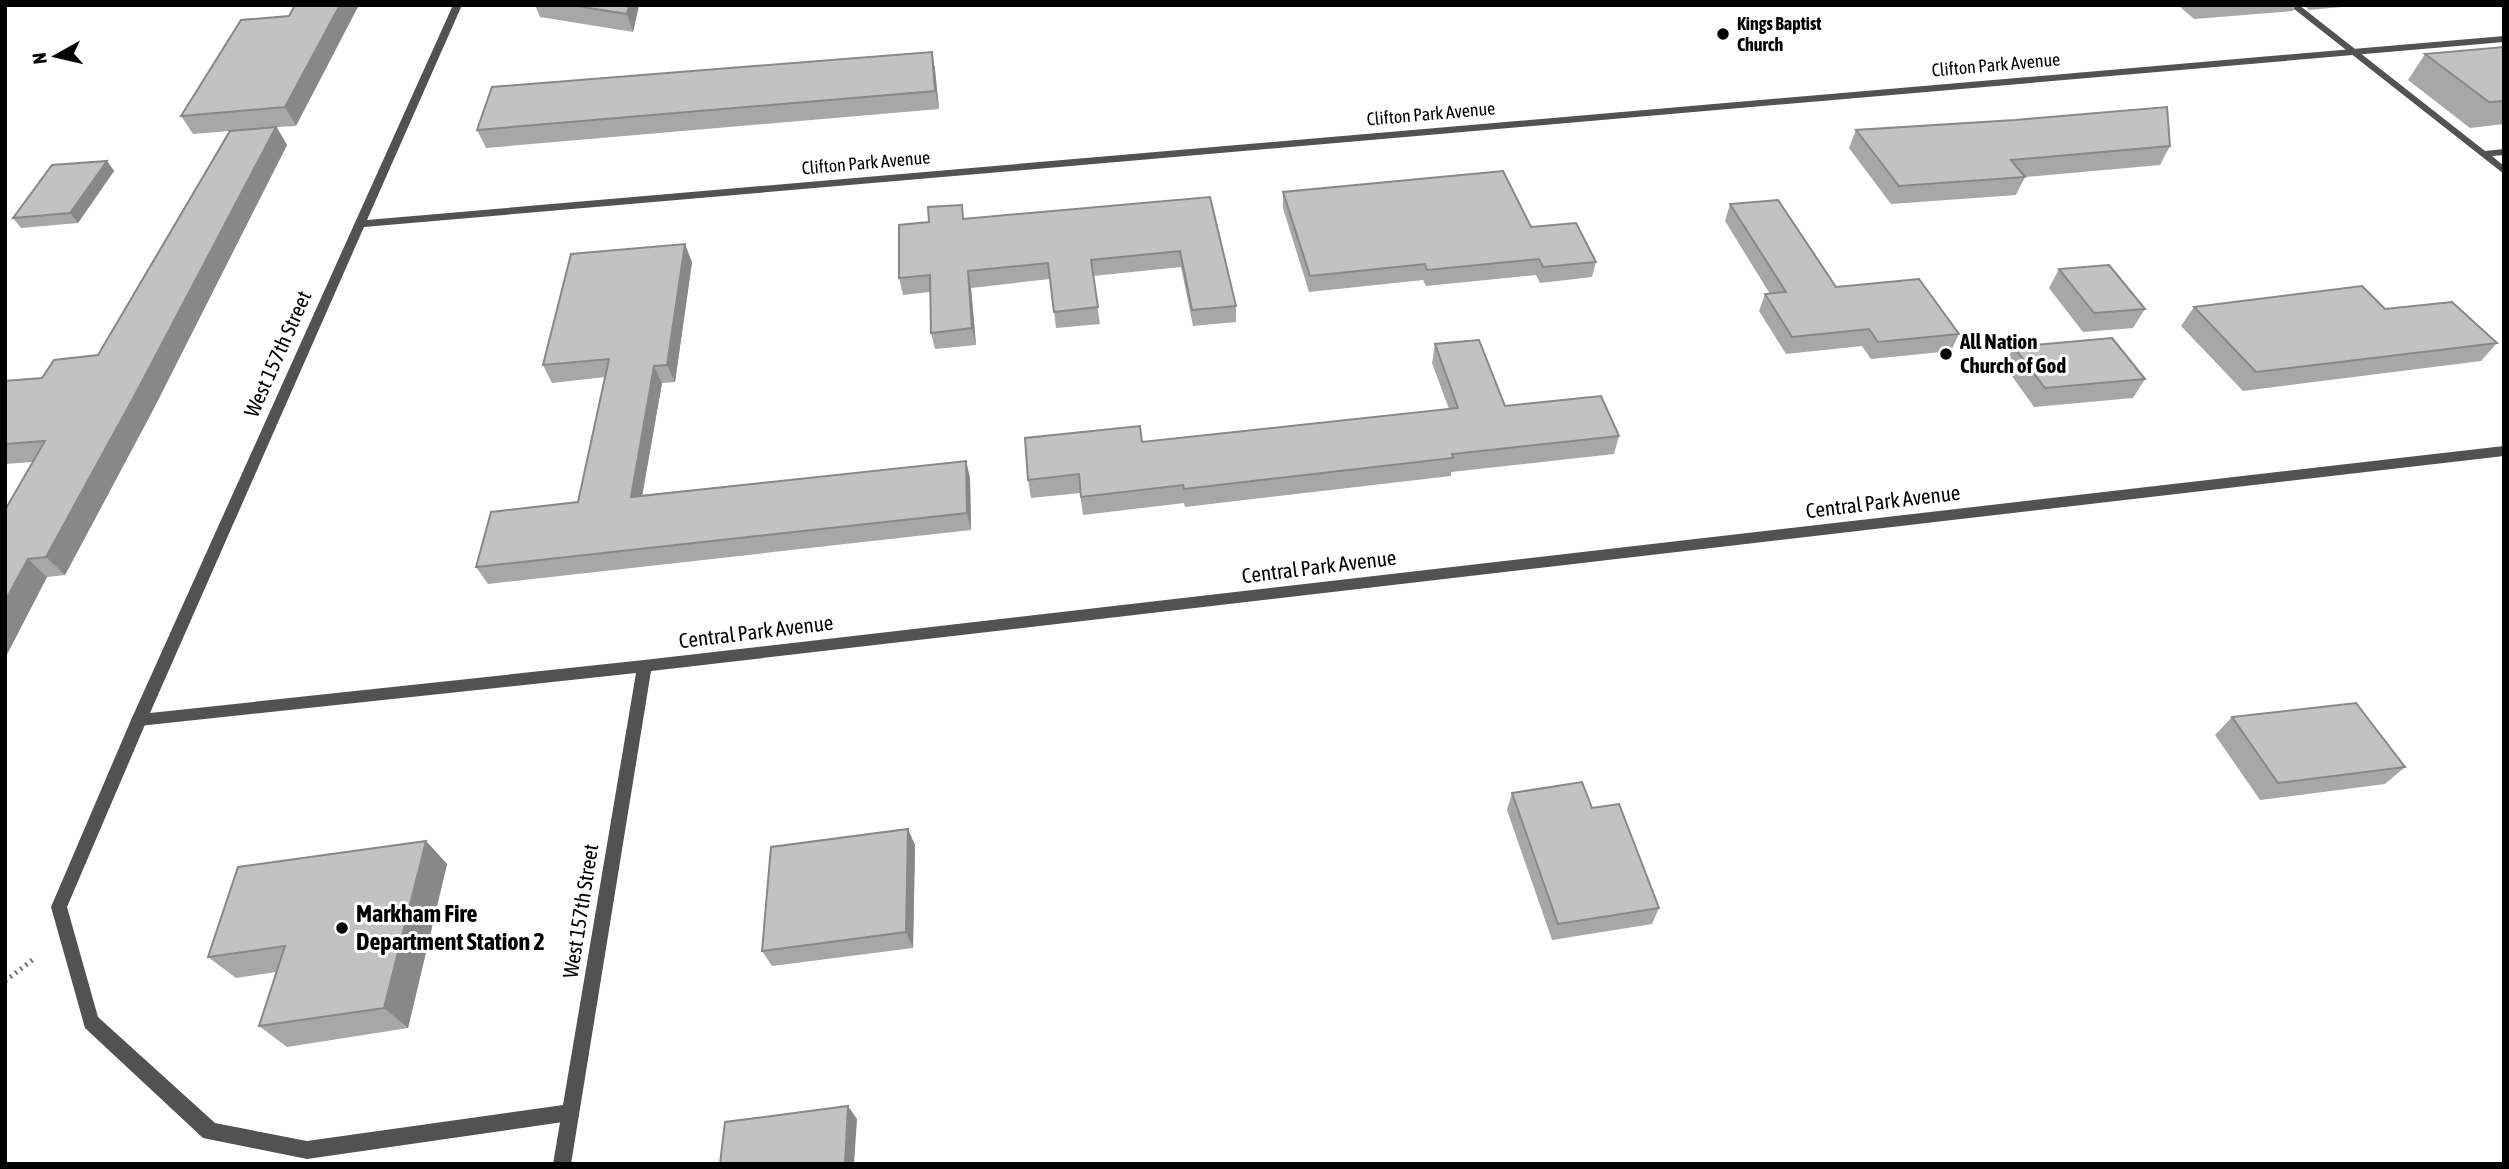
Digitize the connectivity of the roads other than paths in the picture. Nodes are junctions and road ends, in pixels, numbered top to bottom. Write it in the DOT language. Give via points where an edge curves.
graph roads {
  1 [pos="458,5"];
  2 [pos="2293,5"];
  3 [pos="2504,39"];
  4 [pos="2352,52"];
  5 [pos="2504,152"];
  6 [pos="2482,154"];
  7 [pos="2504,171"];
  8 [pos="361,224"];
  9 [pos="2504,451"];
  10 [pos="644,666"];
  11 [pos="139,720"];
  12 [pos="570,1114"];
  13 [pos="562,1164"];
  1 -- 8 [label="street, West 157th Street"];
  2 -- 4 [label="street"];
  3 -- 4 [label="street, Clifton Park Avenue"];
  4 -- 6 [label="street"];
  4 -- 8 [label="street, Clifton Park Avenue"];
  5 -- 6 [label="street"];
  6 -- 7 [label="street"];
  8 -- 11 [label="street, West 157th Street"];
  9 -- 10 [label="street, Central Park Avenue"];
  10 -- 11 [label="street, Central Park Avenue"];
  10 -- 12 [label="street, West 157th Street"];
  11 -- 12 [label="street, West 157th Street" via="60,907 91,1021 200,1122 210,1131 307,1150"];
  12 -- 13 [label="street, West 157th Street"];
}
